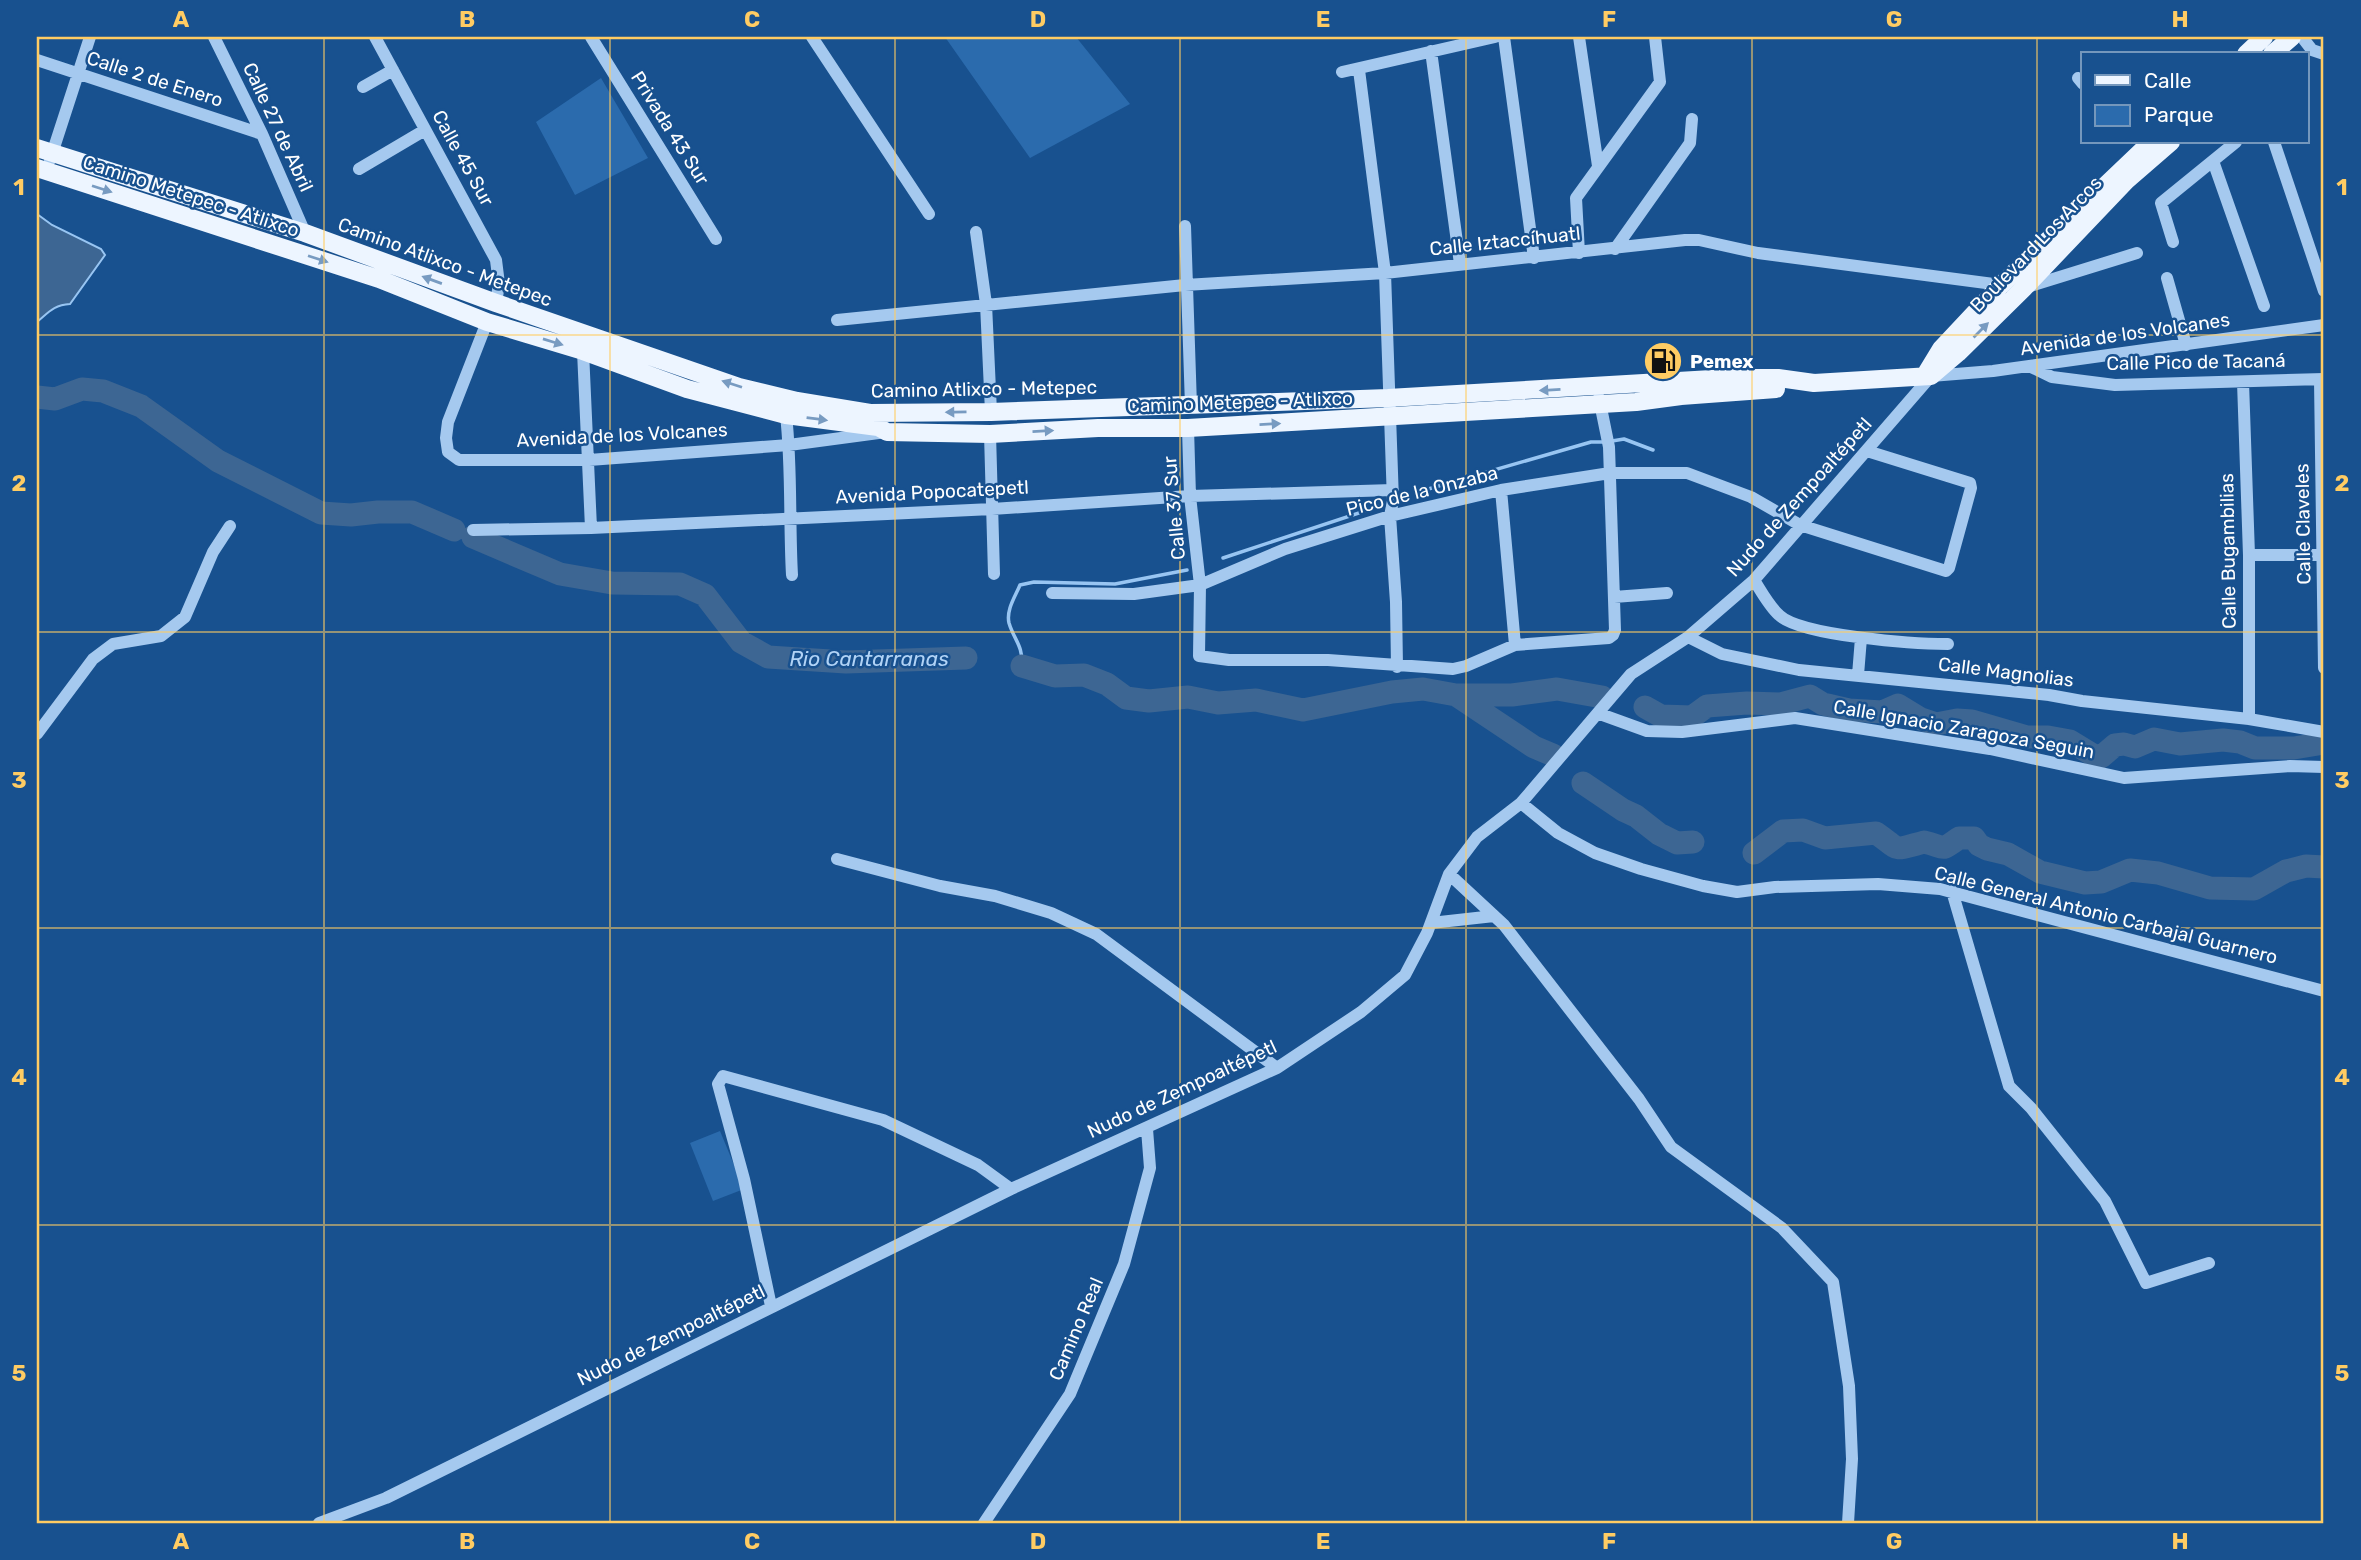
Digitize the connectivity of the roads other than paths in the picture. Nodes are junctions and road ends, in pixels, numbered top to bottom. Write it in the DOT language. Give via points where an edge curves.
graph roads {
  1 [pos="90,37"];
  2 [pos="214,37"];
  3 [pos="375,37"];
  4 [pos="591,37"];
  5 [pos="812,37"];
  6 [pos="1495,37"];
  7 [pos="1504,37"];
  8 [pos="1579,37"];
  9 [pos="1655,37"];
  10 [pos="2264,37"];
  11 [pos="2292,37"];
  12 [pos="2302,37"];
  13 [pos="1431,51"];
  14 [pos="2248,52"];
  15 [pos="2274,52"];
  16 [pos="2324,54"];
  17 [pos="37,60"];
  18 [pos="393,70"];
  19 [pos="1359,70"];
  20 [pos="1342,72"];
  21 [pos="77,74"];
  22 [pos="363,87"];
  23 [pos="1692,120"];
  24 [pos="425,130"];
  25 [pos="262,134"];
  26 [pos="2145,144"];
  27 [pos="2169,144"];
  28 [pos="2234,144"];
  29 [pos="2275,144"];
  30 [pos="45,150"];
  31 [pos="2213,161"];
  32 [pos="1598,166"];
  33 [pos="42,169"];
  34 [pos="359,169"];
  35 [pos="196,197"];
  36 [pos="929,214"];
  37 [pos="189,217"];
  38 [pos="1185,226"];
  39 [pos="976,232"];
  40 [pos="305,233"];
  41 [pos="716,239"];
  42 [pos="2173,242"];
  43 [pos="1615,249"];
  44 [pos="1579,253"];
  45 [pos="2137,253"];
  46 [pos="1534,258"];
  47 [pos="1460,264"];
  48 [pos="1385,273"];
  49 [pos="2167,278"];
  50 [pos="1185,285"];
  51 [pos="2001,285"];
  52 [pos="2024,288"];
  53 [pos="2324,291"];
  54 [pos="496,303"];
  55 [pos="986,304"];
  56 [pos="2264,306"];
  57 [pos="837,320"];
  58 [pos="485,326"];
  59 [pos="2324,326"];
  60 [pos="2186,345"];
  61 [pos="583,351"];
  62 [pos="2029,366"];
  63 [pos="1927,378"];
  64 [pos="2322,380"];
  65 [pos="2243,382"];
  66 [pos="1599,396"];
  67 [pos="1388,398"];
  68 [pos="1191,406"];
  69 [pos="991,412"];
  70 [pos="786,415"];
  71 [pos="1389,417"];
  72 [pos="1188,428"];
  73 [pos="887,432"];
  74 [pos="990,434"];
  75 [pos="789,445"];
  76 [pos="1867,451"];
  77 [pos="589,460"];
  78 [pos="1610,473"];
  79 [pos="1393,490"];
  80 [pos="1501,490"];
  81 [pos="1190,496"];
  82 [pos="992,509"];
  83 [pos="1390,516"];
  84 [pos="789,517"];
  85 [pos="1800,525"];
  86 [pos="230,526"];
  87 [pos="591,528"];
  88 [pos="473,530"];
  89 [pos="2249,555"];
  90 [pos="2324,555"];
  91 [pos="995,574"];
  92 [pos="792,575"];
  93 [pos="1754,580"];
  94 [pos="1200,585"];
  95 [pos="1052,593"];
  96 [pos="1667,593"];
  97 [pos="1614,597"];
  98 [pos="1688,637"];
  99 [pos="1861,638"];
  100 [pos="1948,644"];
  101 [pos="1515,645"];
  102 [pos="1397,667"];
  103 [pos="2324,668"];
  104 [pos="1858,675"];
  105 [pos="1600,714"];
  106 [pos="2249,719"];
  107 [pos="2324,732"];
  108 [pos="37,734"];
  109 [pos="2324,767"];
  110 [pos="1521,803"];
  111 [pos="837,859"];
  112 [pos="1449,874"];
  113 [pos="1952,891"];
  114 [pos="1494,916"];
  115 [pos="1431,923"];
  116 [pos="2324,991"];
  117 [pos="1278,1068"];
  118 [pos="1147,1129"];
  119 [pos="1011,1189"];
  120 [pos="2210,1263"];
  121 [pos="771,1306"];
  122 [pos="319,1523"];
  123 [pos="984,1523"];
  124 [pos="1848,1523"];
  1 -- 21 [label="street"];
  2 -- 25 [label="street, Calle 27 de Abril"];
  3 -- 18 [label="street, Calle 45 Sur"];
  4 -- 41 [label="street, Privada 43 Sur"];
  5 -- 36 [label="street"];
  6 -- 13 [label="street"];
  7 -- 46 [label="street"];
  8 -- 32 [label="street"];
  9 -- 32 [label="street" via="1660,82"];
  10 -- 14 [label="main road"];
  11 -- 15 [label="main road"];
  12 -- 16 [label="street" via="2312,50"];
  13 -- 19 [label="street"];
  13 -- 47 [label="street"];
  17 -- 21 [label="street, Calle 2 de Enero"];
  18 -- 22 [label="street"];
  18 -- 24 [label="street, Calle 45 Sur"];
  19 -- 20 [label="street"];
  19 -- 48 [label="street"];
  21 -- 25 [label="street, Calle 2 de Enero"];
  21 -- 30 [label="street"];
  23 -- 43 [label="street" via="1690,143"];
  24 -- 34 [label="street"];
  24 -- 54 [label="street, Calle 45 Sur" via="496,261"];
  25 -- 40 [label="street, Calle 27 de Abril"];
  26 -- 51 [label="main road, Boulevard Los Arcos"];
  27 -- 52 [label="main road, Boulevard Los Arcos" via="2126,181"];
  28 -- 31 [label="street"];
  29 -- 53 [label="street"];
  30 -- 33 [label="street"];
  30 -- 35 [label="main road, Camino Atlixco - Metepec"];
  31 -- 42 [label="street" via="2161,203"];
  31 -- 56 [label="street"];
  32 -- 44 [label="street" via="1576,198"];
  33 -- 37 [label="main road, Camino Metepec - Atlixco, one-way"];
  35 -- 37 [label="main road"];
  35 -- 40 [label="main road, Camino Atlixco - Metepec"];
  37 -- 58 [label="main road, Camino Metepec - Atlixco, one-way" via="379,279"];
  38 -- 50 [label="street"];
  39 -- 55 [label="street"];
  54 -- 40 [label="main road, Camino Atlixco - Metepec, one-way"];
  43 -- 44 [label="street, Calle Iztaccíhuatl"];
  43 -- 51 [label="street, Calle Iztaccíhuatl" via="1699,240 1758,253"];
  44 -- 46 [label="street, Calle Iztaccíhuatl"];
  45 -- 52 [label="street"];
  46 -- 47 [label="street, Calle Iztaccíhuatl"];
  47 -- 48 [label="street, Calle Iztaccíhuatl"];
  48 -- 50 [label="street, Calle Iztaccíhuatl"];
  48 -- 67 [label="street"];
  49 -- 60 [label="street"];
  50 -- 55 [label="street, Calle Iztaccíhuatl"];
  50 -- 68 [label="street"];
  51 -- 52 [label="street, Calle Iztaccíhuatl"];
  51 -- 63 [label="main road, Boulevard Los Arcos" via="1941,349"];
  63 -- 52 [label="main road, Boulevard Los Arcos, one-way"];
  69 -- 54 [label="main road, Camino Atlixco - Metepec, one-way" via="870,413 797,401 739,387"];
  55 -- 57 [label="street, Calle Iztaccíhuatl"];
  55 -- 69 [label="street"];
  58 -- 61 [label="main road, Camino Metepec - Atlixco, one-way"];
  58 -- 77 [label="street, Avenida de los Volcanes" via="447,422 448,453 459,460"];
  59 -- 60 [label="street, Avenida de los Volcanes"];
  60 -- 62 [label="street, Avenida de los Volcanes"];
  61 -- 70 [label="main road, Camino Metepec - Atlixco" via="687,388"];
  61 -- 77 [label="street"];
  62 -- 63 [label="street, Avenida de los Volcanes"];
  62 -- 65 [label="street, Calle Pico de Tacaná" via="2052,377 2115,385"];
  63 -- 66 [label="main road, Camino Metepec - Atlixco"];
  63 -- 76 [label="street, Nudo de Zempoaltépetl"];
  64 -- 65 [label="street, Calle Pico de Tacaná"];
  64 -- 90 [label="street, Calle Claveles"];
  65 -- 89 [label="street, Calle Bugambilias"];
  66 -- 67 [label="main road, Camino Atlixco - Metepec, one-way"];
  66 -- 71 [label="main road, Camino Metepec - Atlixco"];
  66 -- 78 [label="street"];
  67 -- 68 [label="main road, Camino Atlixco - Metepec"];
  67 -- 71 [label="street"];
  68 -- 69 [label="main road, Camino Atlixco - Metepec"];
  70 -- 73 [label="main road, Camino Metepec - Atlixco, one-way"];
  70 -- 75 [label="street"];
  72 -- 71 [label="main road, Camino Metepec - Atlixco, one-way"];
  71 -- 79 [label="street"];
  74 -- 72 [label="main road, Camino Metepec - Atlixco, one-way"];
  72 -- 81 [label="street, Calle 37 Sur"];
  73 -- 74 [label="main road, Camino Metepec - Atlixco"];
  73 -- 75 [label="street, Avenida de los Volcanes"];
  74 -- 82 [label="street"];
  75 -- 77 [label="street, Avenida de los Volcanes"];
  75 -- 84 [label="street"];
  76 -- 85 [label="street, Nudo de Zempoaltépetl"];
  76 -- 85 [label="street, Pico de la Onzaba" via="1970,483 1949,568 1946,571"];
  77 -- 87 [label="street"];
  78 -- 80 [label="street, Pico de la Onzaba"];
  78 -- 85 [label="street, Pico de la Onzaba" via="1687,473 1751,497"];
  78 -- 97 [label="street"];
  79 -- 81 [label="street, Avenida Popocatepetl"];
  79 -- 83 [label="street"];
  80 -- 83 [label="street, Pico de la Onzaba"];
  80 -- 101 [label="street"];
  81 -- 82 [label="street, Avenida Popocatepetl"];
  81 -- 94 [label="street, Calle 37 Sur"];
  82 -- 84 [label="street, Avenida Popocatepetl"];
  82 -- 91 [label="street"];
  83 -- 94 [label="street, Pico de la Onzaba" via="1285,549"];
  83 -- 102 [label="street"];
  84 -- 87 [label="street, Avenida Popocatepetl"];
  84 -- 92 [label="street"];
  85 -- 93 [label="street, Nudo de Zempoaltépetl"];
  86 -- 108 [label="street" via="185,617 161,636 113,644 93,659"];
  87 -- 88 [label="street, Avenida Popocatepetl"];
  89 -- 90 [label="street"];
  89 -- 106 [label="street, Calle Bugambilias"];
  90 -- 103 [label="street, Calle Claveles"];
  93 -- 98 [label="street, Nudo de Zempoaltépetl"];
  93 -- 99 [label="street" via="1779,615 1793,624"];
  94 -- 95 [label="street, Pico de la Onzaba" via="1134,594"];
  94 -- 102 [label="street, Calle 37 Sur" via="1199,656"];
  96 -- 97 [label="street"];
  97 -- 101 [label="street" via="1615,630 1609,638"];
  98 -- 104 [label="street, Calle Magnolias" via="1722,654 1799,670"];
  98 -- 105 [label="street, Nudo de Zempoaltépetl" via="1631,674"];
  99 -- 100 [label="street"];
  99 -- 104 [label="street"];
  101 -- 102 [label="street" via="1453,669"];
  104 -- 106 [label="street, Calle Magnolias"];
  105 -- 109 [label="street, Calle Ignacio Zaragoza Seguin" via="1647,731 1682,732 1795,718 1990,749 2124,778"];
  105 -- 110 [label="street, Nudo de Zempoaltépetl"];
  106 -- 107 [label="street, Calle Magnolias"];
  110 -- 112 [label="street, Nudo de Zempoaltépetl" via="1477,837"];
  110 -- 113 [label="street, Calle General Antonio Carbajal Guarnero" via="1558,833 1595,853 1703,886 1737,892 1878,884"];
  111 -- 117 [label="street" via="995,896 1051,913 1096,934"];
  112 -- 114 [label="street"];
  112 -- 115 [label="street, Nudo de Zempoaltépetl"];
  113 -- 116 [label="street, Calle General Antonio Carbajal Guarnero"];
  113 -- 120 [label="street" via="2009,1086 2105,1201 2146,1283"];
  114 -- 115 [label="street"];
  114 -- 124 [label="street" via="1639,1099 1671,1147 1782,1228 1833,1282 1849,1385 1853,1459"];
  115 -- 117 [label="street, Nudo de Zempoaltépetl" via="1405,975 1361,1012"];
  117 -- 118 [label="street, Nudo de Zempoaltépetl"];
  118 -- 119 [label="street, Nudo de Zempoaltépetl"];
  118 -- 123 [label="street, Camino Real" via="1150,1168 1120,1276 1070,1394"];
  119 -- 121 [label="street, Nudo de Zempoaltépetl"];
  119 -- 121 [label="street" via="978,1165 883,1120 723,1076 718,1084"];
  121 -- 122 [label="street, Nudo de Zempoaltépetl" via="386,1498"];
}
